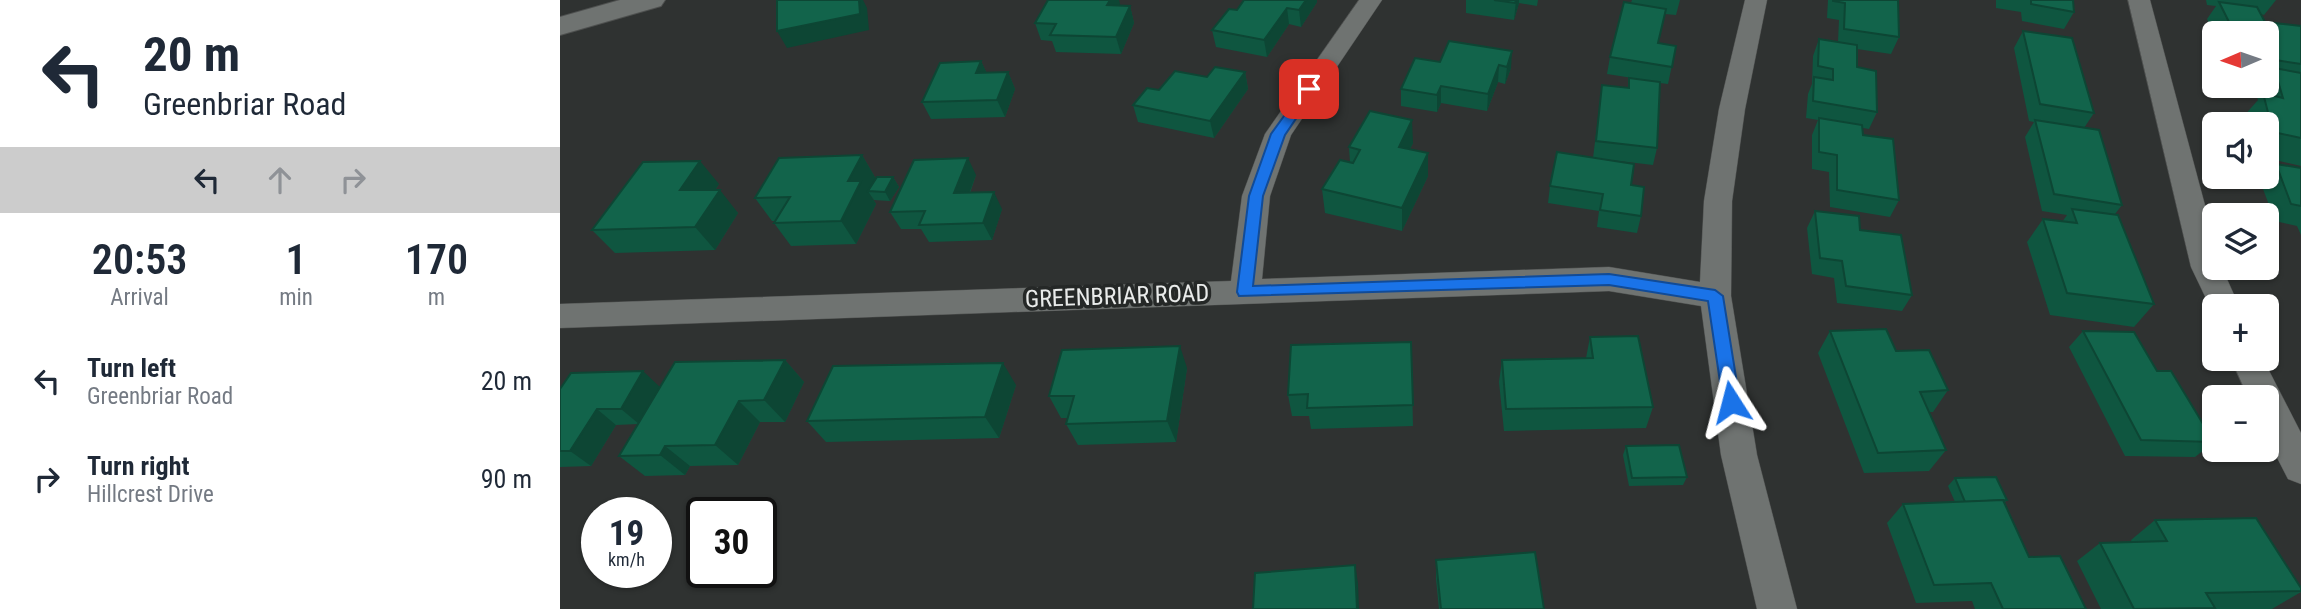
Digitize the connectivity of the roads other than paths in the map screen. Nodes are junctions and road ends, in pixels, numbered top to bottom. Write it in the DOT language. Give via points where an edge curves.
graph roads {
  1 [pos="651,0"];
  2 [pos="1371,0"];
  3 [pos="1756,0"];
  4 [pos="2139,0"];
  5 [pos="560,26"];
  6 [pos="1245,292"];
  7 [pos="2218,294"];
  8 [pos="1715,296"];
  9 [pos="560,316"];
  10 [pos="2279,426"];
  11 [pos="2301,468"];
  12 [pos="1777,609"];
  1 -- 5 [label="street"];
  2 -- 6 [label="street" via="1278,134 1256,196"];
  3 -- 8 [label="street" via="1718,201"];
  4 -- 7 [label="street" via="2206,267"];
  6 -- 8 [label="street, GREENBRIAR ROAD" via="1609,279"];
  6 -- 9 [label="street, GREENBRIAR ROAD"];
  8 -- 12 [label="street" via="1739,455"];
  10 -- 11 [label="street"];
}
